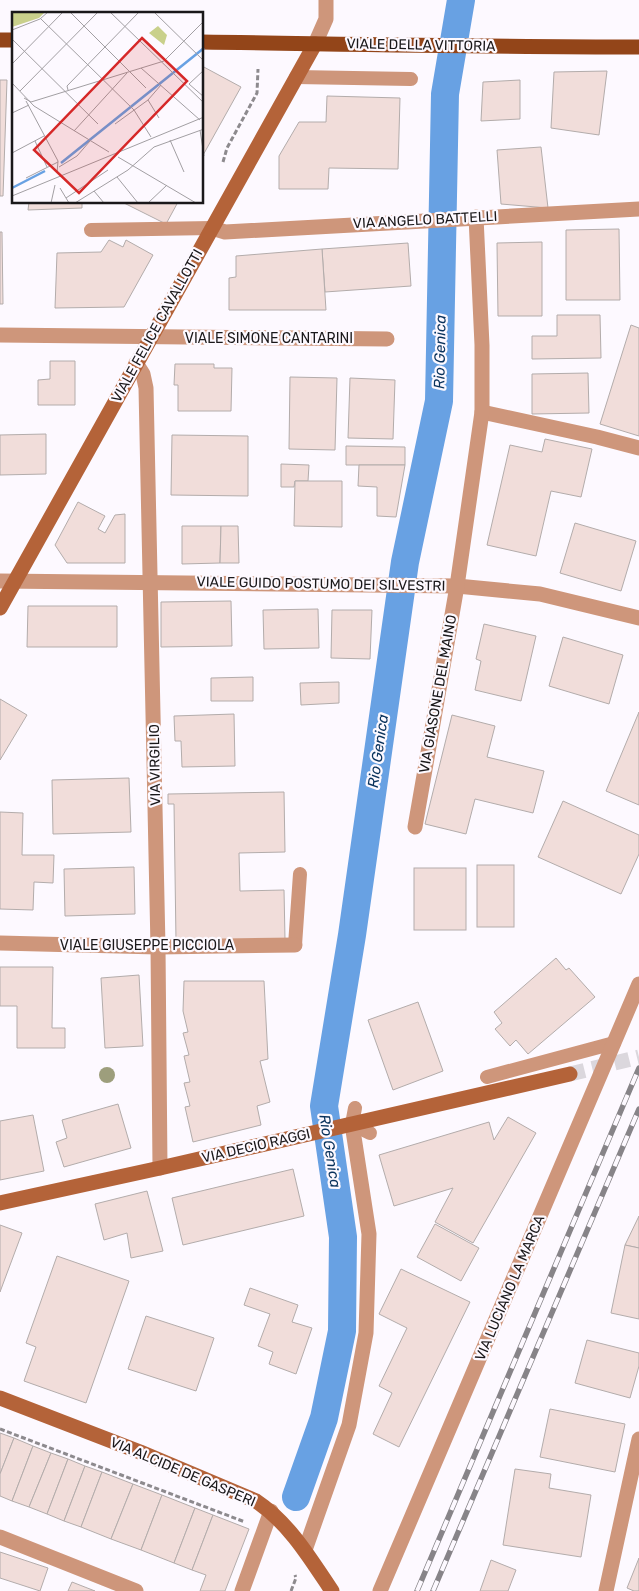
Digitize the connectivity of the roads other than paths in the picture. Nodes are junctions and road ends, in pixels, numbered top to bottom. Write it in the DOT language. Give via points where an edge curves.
graph roads {
  1 [pos="326,0"];
  2 [pos="204,42"];
  3 [pos="315,44"];
  4 [pos="639,47"];
  5 [pos="296,77"];
  6 [pos="411,79"];
  7 [pos="639,209"];
  8 [pos="476,217"];
  9 [pos="212,228"];
  10 [pos="91,230"];
  11 [pos="0,335"];
  12 [pos="151,337"];
  13 [pos="387,339"];
  14 [pos="136,364"];
  15 [pos="482,412"];
  16 [pos="639,448"];
  17 [pos="8,581"];
  18 [pos="152,583"];
  19 [pos="457,586"];
  20 [pos="0,608"];
  21 [pos="639,618"];
  22 [pos="415,827"];
  23 [pos="300,874"];
  24 [pos="0,943"];
  25 [pos="295,945"];
  26 [pos="158,947"];
  27 [pos="639,984"];
  28 [pos="614,1043"];
  29 [pos="570,1074"];
  30 [pos="487,1077"];
  31 [pos="355,1108"];
  32 [pos="347,1125"];
  33 [pos="370,1134"];
  34 [pos="160,1168"];
  35 [pos="0,1203"];
  36 [pos="0,1398"];
  37 [pos="639,1439"];
  38 [pos="271,1511"];
  39 [pos="0,1537"];
  40 [pos="305,1550"];
  41 [pos="136,1591"];
  42 [pos="242,1591"];
  43 [pos="332,1591"];
  44 [pos="380,1591"];
  45 [pos="606,1591"];
  1 -- 3 [label="street" via="326,19"];
  2 -- 3 [label="main road, VIALE DELLA VITTORIA"];
  3 -- 4 [label="main road, VIALE DELLA VITTORIA"];
  3 -- 5 [label="street, VIALE FELICE CAVALLOTTI"];
  5 -- 6 [label="lane"];
  5 -- 9 [label="street, VIALE FELICE CAVALLOTTI"];
  7 -- 8 [label="street, VIA ANGELO BATTELLI"];
  8 -- 9 [label="street, VIA ANGELO BATTELLI" via="225,232"];
  8 -- 15 [label="street, VIA GIASONE DEL MAINO"];
  9 -- 10 [label="lane"];
  9 -- 12 [label="street, VIALE FELICE CAVALLOTTI"];
  11 -- 12 [label="street, VIALE SIMONE CANTARINI"];
  12 -- 13 [label="street, VIALE SIMONE CANTARINI"];
  12 -- 14 [label="street, VIALE FELICE CAVALLOTTI"];
  14 -- 17 [label="street, VIALE FELICE CAVALLOTTI"];
  14 -- 18 [label="street, VIA VIRGILIO" via="143,374 146,388"];
  15 -- 16 [label="street"];
  15 -- 19 [label="street, VIA GIASONE DEL MAINO"];
  17 -- 18 [label="street, VIALE GUIDO POSTUMO DEI SILVESTRI"];
  17 -- 20 [label="street, VIALE FELICE CAVALLOTTI"];
  18 -- 19 [label="street, VIALE GUIDO POSTUMO DEI SILVESTRI"];
  18 -- 26 [label="street, VIA VIRGILIO"];
  19 -- 21 [label="street, VIALE GUIDO POSTUMO DEI SILVESTRI" via="540,594"];
  19 -- 22 [label="street, VIA GIASONE DEL MAINO"];
  23 -- 25 [label="lane"];
  24 -- 26 [label="street, VIALE GIUSEPPE PICCIOLA"];
  25 -- 26 [label="street, VIALE GIUSEPPE PICCIOLA"];
  26 -- 34 [label="street, VIA VIRGILIO"];
  27 -- 28 [label="street, VIA LUCIANO LA MARCA"];
  28 -- 30 [label="lane"];
  28 -- 44 [label="street, VIA LUCIANO LA MARCA"];
  29 -- 32 [label="street, VIA DECIO RAGGI"];
  31 -- 32 [label="lane"];
  32 -- 33 [label="lane"];
  32 -- 34 [label="street, VIA DECIO RAGGI"];
  32 -- 40 [label="street" via="369,1234 366,1333 349,1425"];
  34 -- 35 [label="street, VIA DECIO RAGGI"];
  36 -- 38 [label="street, VIA ALCIDE DE GASPERI" via="140,1452 256,1501"];
  37 -- 45 [label="street"];
  38 -- 40 [label="street, VIA ALCIDE DE GASPERI"];
  38 -- 42 [label="street"];
  39 -- 41 [label="street"];
  40 -- 43 [label="street, VIA ALCIDE DE GASPERI"];
}
